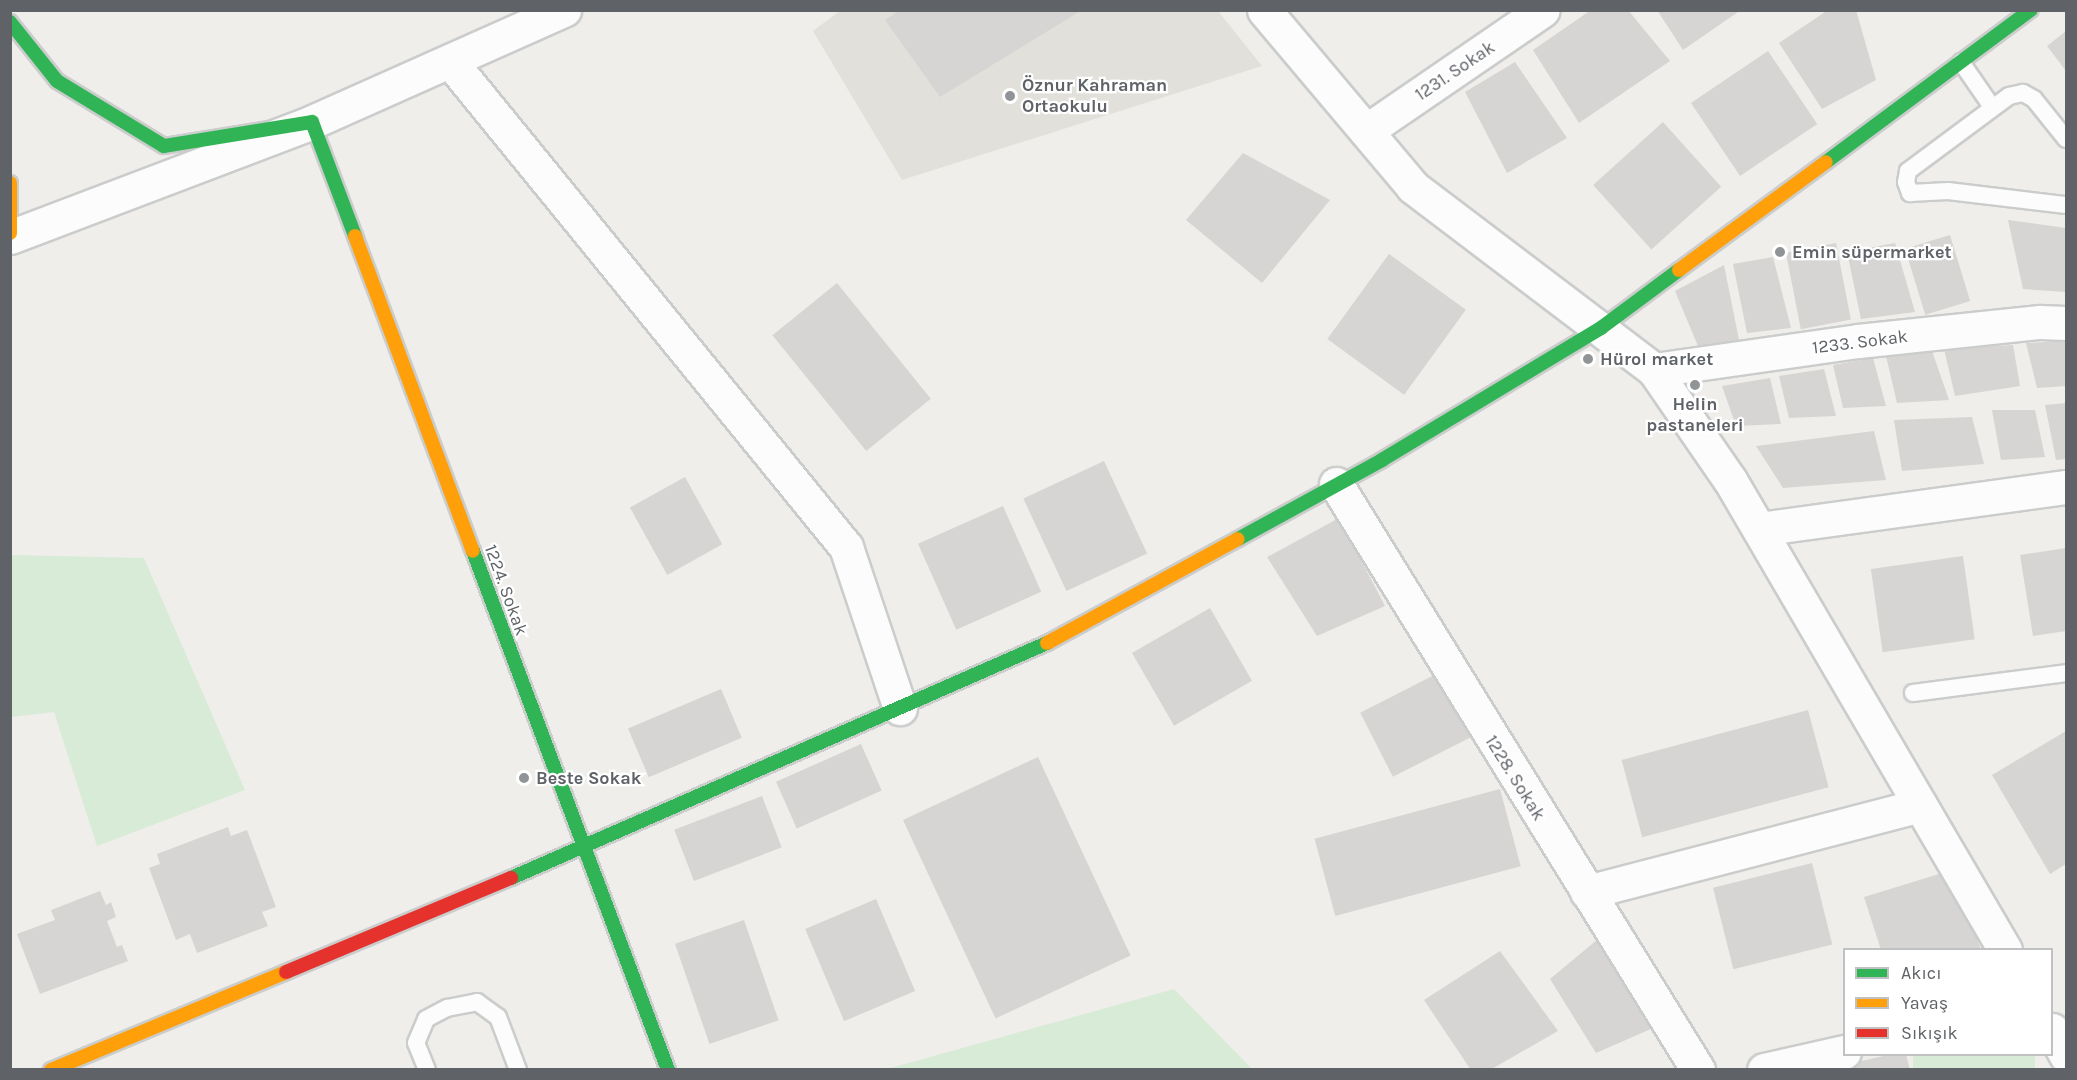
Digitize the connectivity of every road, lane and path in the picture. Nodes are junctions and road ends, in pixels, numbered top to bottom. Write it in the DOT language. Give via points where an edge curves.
graph roads {
  1 [pos="1263,10"];
  2 [pos="1543,10"];
  3 [pos="2031,10"];
  4 [pos="559,12"];
  5 [pos="10,22"];
  6 [pos="450,61"];
  7 [pos="1961,62"];
  8 [pos="1992,106"];
  9 [pos="312,122"];
  10 [pos="1366,131"];
  11 [pos="2067,139"];
  12 [pos="10,183"];
  13 [pos="2067,205"];
  14 [pos="11,234"];
  15 [pos="2067,323"];
  16 [pos="1601,328"];
  17 [pos="1654,370"];
  18 [pos="1336,484"];
  19 [pos="2067,487"];
  20 [pos="1759,529"];
  21 [pos="2067,673"];
  22 [pos="1913,693"];
  23 [pos="900,708"];
  24 [pos="1920,805"];
  25 [pos="583,848"];
  26 [pos="1587,892"];
  27 [pos="2004,948"];
  28 [pos="2053,1032"];
  29 [pos="99,1049"];
  30 [pos="1843,1052"];
  31 [pos="2067,1055"];
  32 [pos="51,1070"];
  33 [pos="105,1070"];
  34 [pos="427,1070"];
  35 [pos="518,1070"];
  36 [pos="668,1070"];
  37 [pos="1698,1070"];
  38 [pos="1764,1070"];
  1 -- 10 [label="street"];
  2 -- 10 [label="street, 1231. Sokak"];
  3 -- 7 [label="street"];
  4 -- 6 [label="street"];
  5 -- 9 [label="street" via="57,81 164,146"];
  6 -- 9 [label="street"];
  6 -- 23 [label="street" via="846,547"];
  7 -- 8 [label="lane"];
  7 -- 16 [label="street"];
  8 -- 11 [label="lane" via="2023,93 2034,99"];
  8 -- 13 [label="lane" via="1908,171 1910,193 1948,191"];
  9 -- 14 [label="street"];
  9 -- 25 [label="street, 1224. Sokak"];
  10 -- 16 [label="street" via="1413,187"];
  12 -- 14 [label="street"];
  15 -- 17 [label="street, 1233. Sokak" via="2040,322 1858,341"];
  16 -- 17 [label="street"];
  16 -- 18 [label="street"];
  17 -- 20 [label="street"];
  18 -- 23 [label="street" via="1061,637"];
  18 -- 26 [label="street, 1228. Sokak"];
  19 -- 20 [label="street"];
  20 -- 24 [label="street"];
  21 -- 22 [label="lane"];
  23 -- 25 [label="street"];
  24 -- 26 [label="street"];
  24 -- 27 [label="street"];
  25 -- 29 [label="street"];
  25 -- 36 [label="street, 1224. Sokak"];
  26 -- 37 [label="street, 1228. Sokak"];
  28 -- 31 [label="street"];
  29 -- 32 [label="street"];
  29 -- 33 [label="lane"];
  30 -- 38 [label="street"];
  34 -- 35 [label="lane" via="416,1043 426,1019 447,1008 477,1002 498,1017"];
}
